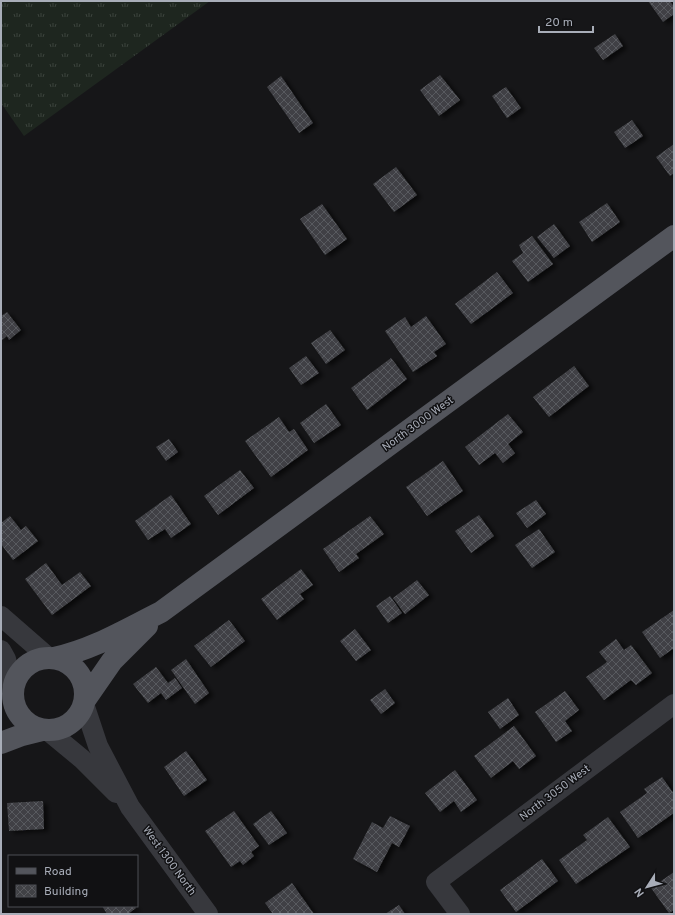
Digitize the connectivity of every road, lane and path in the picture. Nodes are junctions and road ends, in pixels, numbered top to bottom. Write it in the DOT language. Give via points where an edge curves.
graph roads {
  1 [pos="674,236"];
  2 [pos="161,612"];
  3 [pos="1,616"];
  4 [pos="1,650"];
  5 [pos="51,657"];
  6 [pos="9,694"];
  7 [pos="85,702"];
  8 [pos="674,704"];
  9 [pos="45,730"];
  10 [pos="1,743"];
  11 [pos="130,807"];
  12 [pos="208,914"];
  13 [pos="460,914"];
  1 -- 2 [label="main road, North 3000 West"];
  2 -- 5 [label="main road, North 3000 West" via="100,644 79,652"];
  2 -- 7 [label="main road, North 3000 West" via="112,661"];
  3 -- 5 [label="street" via="34,647"];
  4 -- 6 [label="street" via="6,659"];
  5 -- 6 [label="main road" via="36,660 25,666"];
  5 -- 7 [label="main road" via="65,661 82,677"];
  6 -- 9 [label="main road" via="24,720"];
  7 -- 9 [label="main road" via="79,715 70,724 59,729"];
  7 -- 11 [label="street, West 1300 North" via="98,746"];
  8 -- 13 [label="street, North 3050 West" via="436,882"];
  9 -- 10 [label="main road"];
  9 -- 11 [label="street, West 1300 North" via="82,759"];
  11 -- 12 [label="street, West 1300 North"];
}
